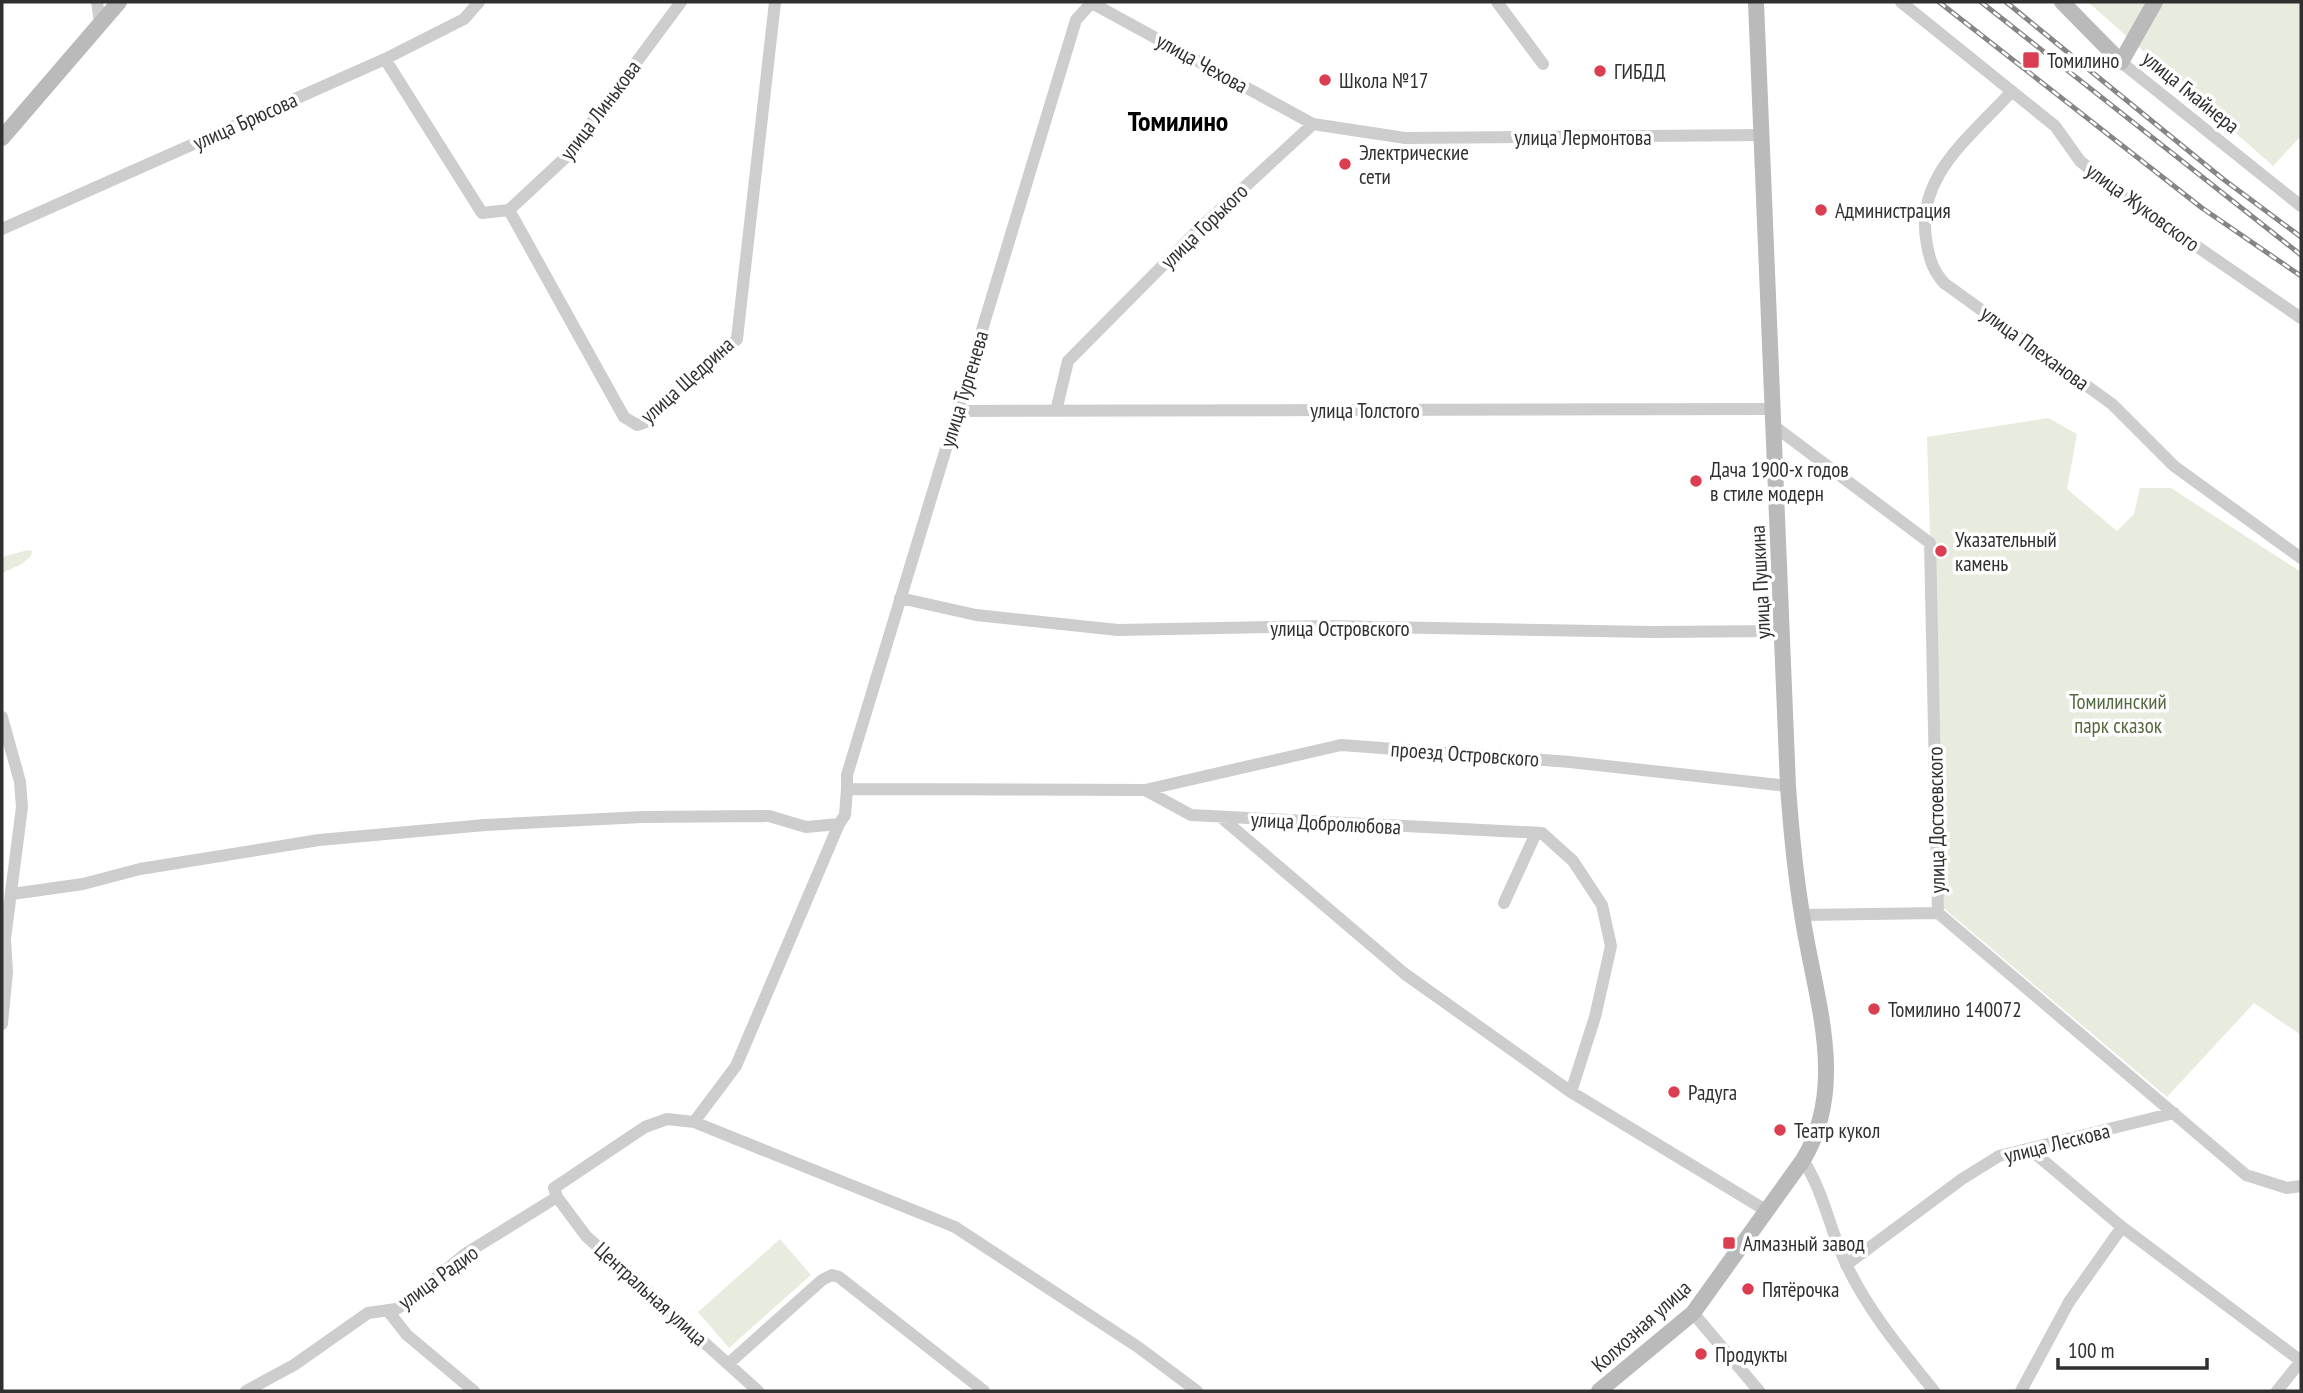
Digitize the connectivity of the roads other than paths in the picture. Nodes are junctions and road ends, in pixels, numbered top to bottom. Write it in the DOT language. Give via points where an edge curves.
graph roads {
  1 [pos="97,2"];
  2 [pos="119,2"];
  3 [pos="479,2"];
  4 [pos="681,2"];
  5 [pos="775,2"];
  6 [pos="1091,2"];
  7 [pos="1497,2"];
  8 [pos="1756,2"];
  9 [pos="1901,2"];
  10 [pos="2062,2"];
  11 [pos="2155,2"];
  12 [pos="100,23"];
  13 [pos="385,60"];
  14 [pos="2121,62"];
  15 [pos="1543,64"];
  16 [pos="2011,92"];
  17 [pos="1314,124"];
  18 [pos="1762,135"];
  19 [pos="2,138"];
  20 [pos="2301,206"];
  21 [pos="509,210"];
  22 [pos="2,229"];
  23 [pos="2301,317"];
  24 [pos="957,411"];
  25 [pos="1056,411"];
  26 [pos="1773,418"];
  27 [pos="2301,558"];
  28 [pos="900,598"];
  29 [pos="1783,631"];
  30 [pos="2,718"];
  31 [pos="847,784"];
  32 [pos="1788,786"];
  33 [pos="1145,790"];
  34 [pos="1223,819"];
  35 [pos="839,824"];
  36 [pos="1536,833"];
  37 [pos="12,894"];
  38 [pos="1504,903"];
  39 [pos="1938,913"];
  40 [pos="1802,915"];
  41 [pos="2,1024"];
  42 [pos="1571,1092"];
  43 [pos="2174,1113"];
  44 [pos="694,1122"];
  45 [pos="2031,1150"];
  46 [pos="1805,1157"];
  47 [pos="2301,1186"];
  48 [pos="555,1193"];
  49 [pos="1767,1211"];
  50 [pos="2122,1227"];
  51 [pos="1846,1265"];
  52 [pos="388,1311"];
  53 [pos="1693,1313"];
  54 [pos="2301,1361"];
  55 [pos="728,1364"];
  56 [pos="246,1391"];
  57 [pos="474,1391"];
  58 [pos="758,1391"];
  59 [pos="984,1391"];
  60 [pos="1197,1391"];
  61 [pos="1599,1391"];
  62 [pos="1759,1391"];
  63 [pos="1934,1391"];
  64 [pos="2021,1391"];
  65 [pos="2277,1391"];
  1 -- 12 [label="street"];
  2 -- 12 [label="main road"];
  3 -- 13 [label="street, улица Брюсова" via="464,19"];
  4 -- 21 [label="street, улица Линькова" via="566,157"];
  5 -- 21 [label="street, улица Щедрина" via="737,339 646,422 637,425 624,417"];
  6 -- 17 [label="street, улица Чехова"];
  6 -- 24 [label="street, улица Тургенева" via="1076,20"];
  7 -- 15 [label="street"];
  8 -- 18 [label="main road, улица Пушкина"];
  9 -- 16 [label="street, улица Жуковского"];
  10 -- 14 [label="main road, улица Гмайнера"];
  11 -- 14 [label="main road"];
  12 -- 19 [label="main road"];
  13 -- 21 [label="street" via="482,213"];
  13 -- 22 [label="street, улица Брюсова"];
  14 -- 20 [label="street, улица Гмайнера"];
  16 -- 23 [label="street, улица Жуковского" via="2056,126 2080,160 2122,195"];
  16 -- 27 [label="street, улица Плеханова" via="1937,175 1925,201 1922,223 1931,268 1944,283 2112,404 2174,466"];
  17 -- 18 [label="street, улица Лермонтова" via="1405,138"];
  17 -- 25 [label="street, улица Горького" via="1199,229 1068,361"];
  18 -- 26 [label="main road, улица Пушкина"];
  24 -- 25 [label="street, улица Толстого"];
  24 -- 28 [label="street, улица Тургенева"];
  25 -- 26 [label="street, улица Толстого"];
  26 -- 29 [label="main road, улица Пушкина"];
  26 -- 39 [label="street, улица Достоевского" via="1930,543"];
  28 -- 29 [label="street, улица Островского" via="976,615 1118,630 1327,626"];
  28 -- 31 [label="street, улица Тургенева"];
  29 -- 32 [label="main road, улица Пушкина"];
  30 -- 37 [label="street" via="20,782 22,807"];
  31 -- 33 [label="street, проезд Островского"];
  31 -- 35 [label="street, улица Тургенева" via="845,815"];
  32 -- 33 [label="street, проезд Островского" via="1570,762 1340,745"];
  32 -- 40 [label="main road, улица Пушкина"];
  33 -- 34 [label="street" via="1191,816"];
  34 -- 36 [label="street, улица Добролюбова" via="1260,817"];
  34 -- 42 [label="street, улица Добролюбова" via="1405,974"];
  35 -- 37 [label="street" via="806,827 769,816 485,825 318,840"];
  35 -- 44 [label="street, улица Тургенева" via="736,1066"];
  36 -- 38 [label="street"];
  36 -- 42 [label="street" via="1542,833 1573,861 1602,905 1611,946"];
  37 -- 41 [label="street" via="5,939"];
  39 -- 40 [label="street"];
  39 -- 43 [label="street, улица Достоевского"];
  40 -- 46 [label="main road, улица Пушкина" via="1828,1087 1821,1123"];
  42 -- 49 [label="street, улица Добролюбова"];
  43 -- 45 [label="street, улица Лескова"];
  43 -- 47 [label="street, улица Достоевского" via="2246,1175 2287,1188"];
  44 -- 48 [label="street, улица Радио" via="667,1119 645,1127"];
  44 -- 60 [label="street" via="956,1227"];
  45 -- 50 [label="street"];
  45 -- 51 [label="street, улица Лескова" via="2012,1151 1962,1178"];
  46 -- 49 [label="main road, Колхозная улица"];
  46 -- 51 [label="street"];
  48 -- 52 [label="street, улица Радио" via="465,1254 405,1304"];
  48 -- 55 [label="street, Центральная улица" via="586,1236"];
  49 -- 53 [label="main road, Колхозная улица"];
  50 -- 54 [label="street"];
  50 -- 64 [label="street" via="2069,1302"];
  51 -- 63 [label="street" via="1882,1325"];
  52 -- 56 [label="street, улица Радио" via="368,1313 294,1365"];
  52 -- 57 [label="street" via="407,1335"];
  53 -- 61 [label="main road, Колхозная улица"];
  53 -- 62 [label="street"];
  54 -- 65 [label="street"];
  55 -- 58 [label="street, Центральная улица"];
  55 -- 59 [label="street" via="832,1276"];
}
